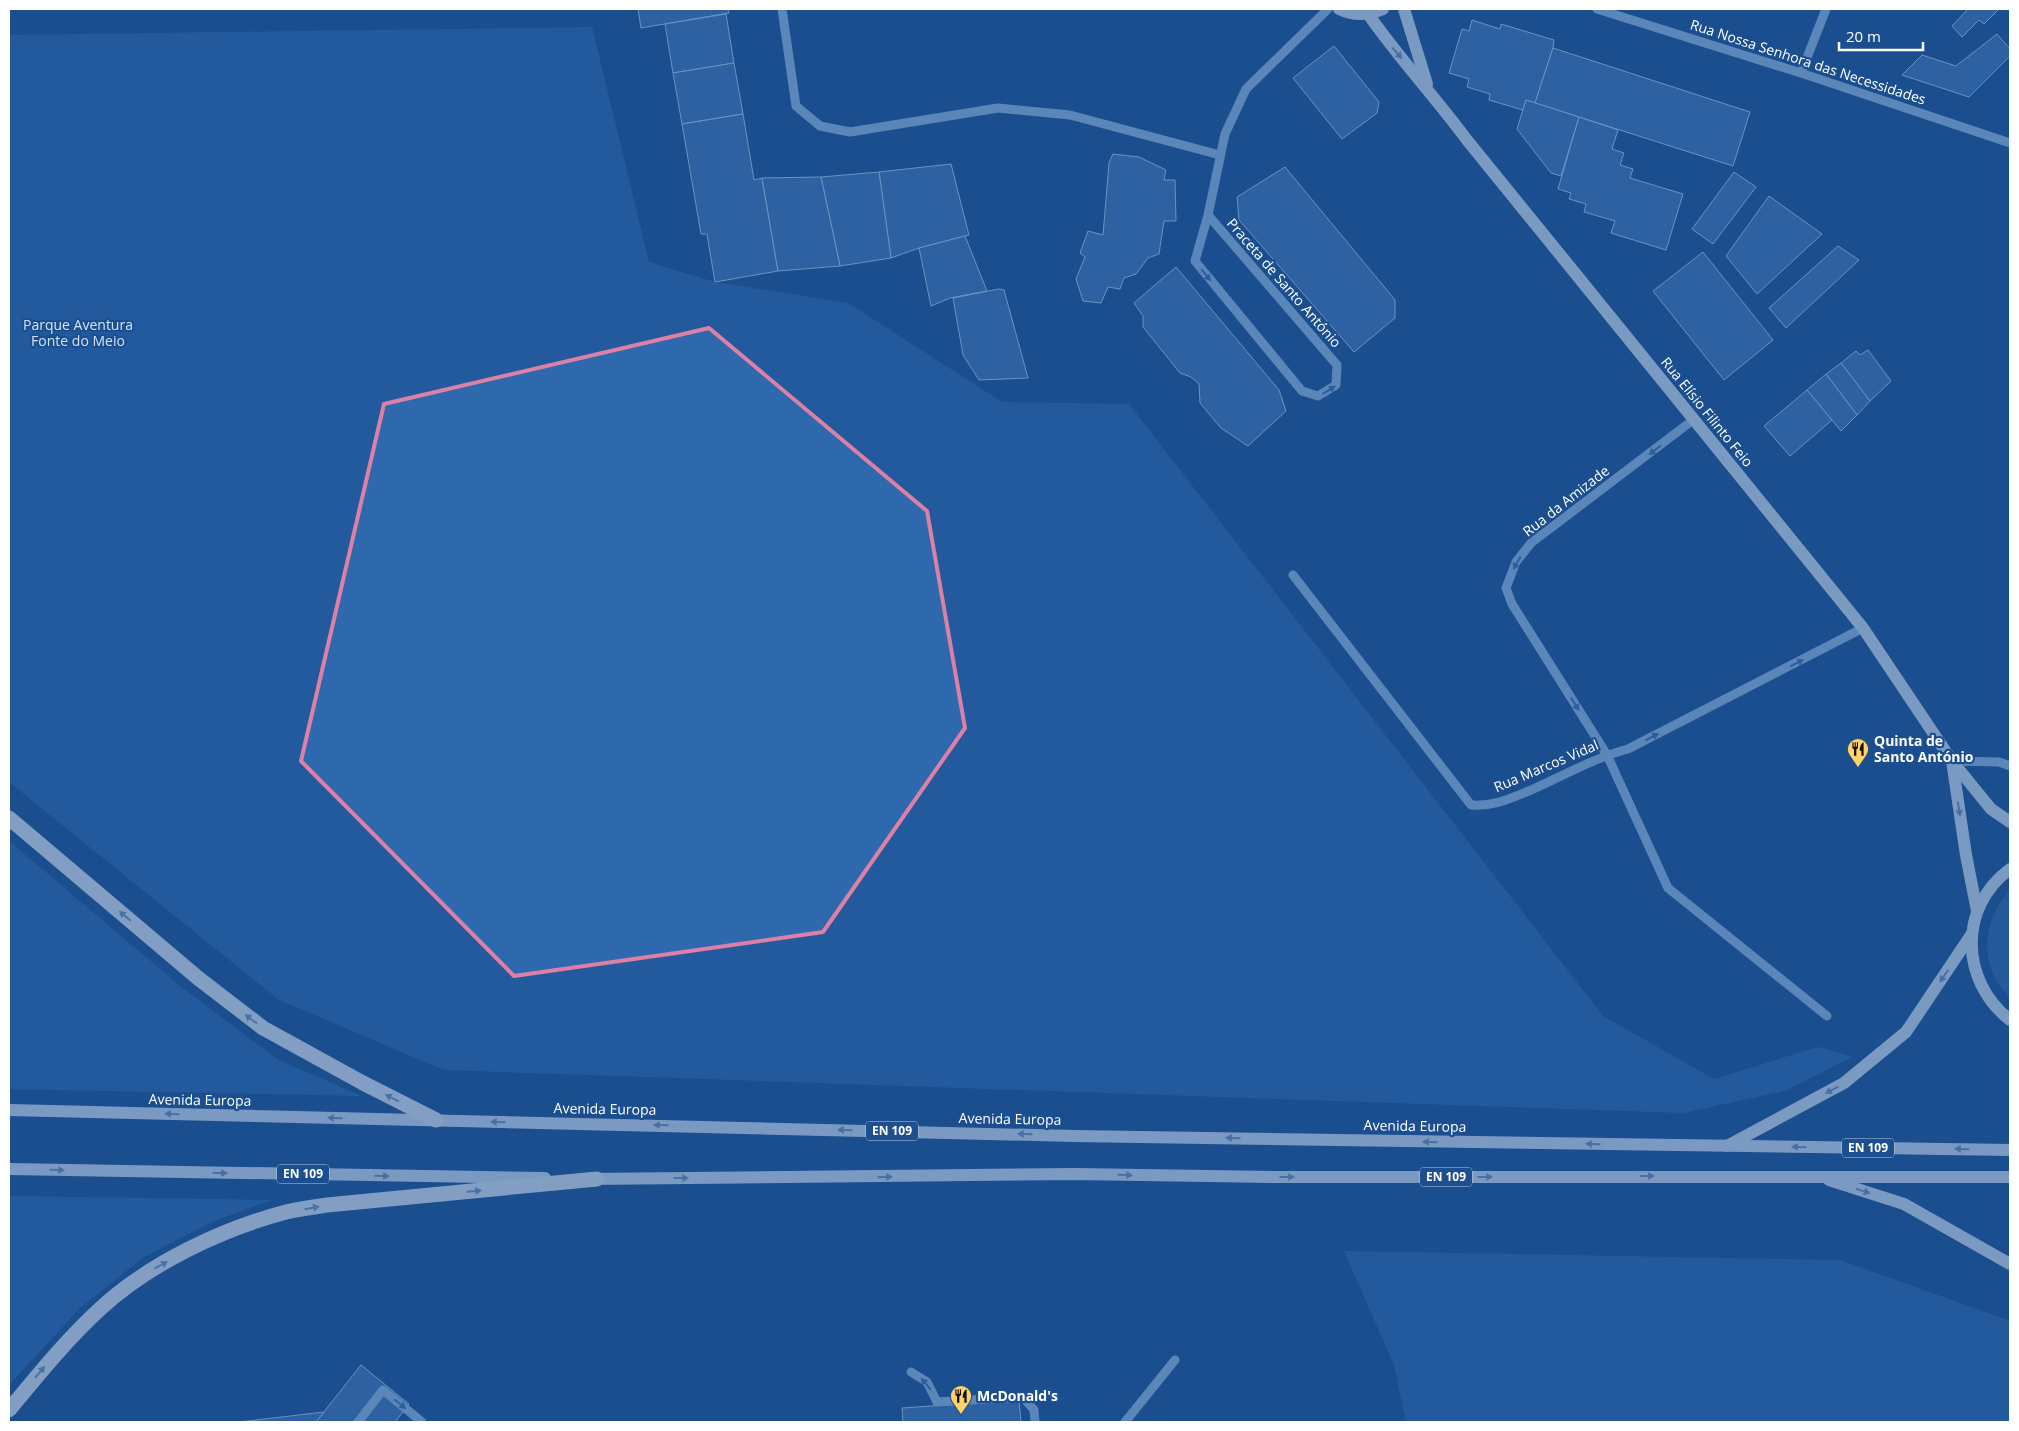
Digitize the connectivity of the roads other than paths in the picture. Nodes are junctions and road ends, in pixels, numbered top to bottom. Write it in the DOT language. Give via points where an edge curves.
graph roads {
  1 [pos="782,9"];
  2 [pos="1328,9"];
  3 [pos="1339,9"];
  4 [pos="1384,9"];
  5 [pos="1404,9"];
  6 [pos="1597,9"];
  7 [pos="1826,9"];
  8 [pos="1368,14"];
  9 [pos="1801,73"];
  10 [pos="1429,89"];
  11 [pos="2010,144"];
  12 [pos="1220,155"];
  13 [pos="1208,215"];
  14 [pos="1693,420"];
  15 [pos="1293,575"];
  16 [pos="1863,628"];
  17 [pos="1607,755"];
  18 [pos="1952,761"];
  19 [pos="2010,766"];
  20 [pos="9,818"];
  21 [pos="2010,822"];
  22 [pos="2010,869"];
  23 [pos="1977,911"];
  24 [pos="1971,935"];
  25 [pos="1828,1016"];
  26 [pos="2010,1020"];
  27 [pos="9,1110"];
  28 [pos="436,1120"];
  29 [pos="1726,1146"];
  30 [pos="2010,1150"];
  31 [pos="9,1169"];
  32 [pos="1817,1177"];
  33 [pos="2010,1177"];
  34 [pos="597,1179"];
  35 [pos="2010,1264"];
  36 [pos="1175,1360"];
  37 [pos="911,1372"];
  38 [pos="9,1410"];
  39 [pos="358,1422"];
  40 [pos="422,1422"];
  41 [pos="1035,1422"];
  42 [pos="1124,1422"];
  1 -- 12 [label="street" via="796,106 820,126 850,132 998,108 1070,114"];
  2 -- 12 [label="street, Praceta de Santo António" via="1246,89 1224,134"];
  3 -- 8 [label="main road"];
  4 -- 8 [label="main road"];
  5 -- 10 [label="main road, Rua Elísio Filinto Feio"];
  6 -- 9 [label="street, Rua Nossa Senhora das Necessidades"];
  7 -- 9 [label="street"];
  8 -- 10 [label="main road, Rua Elísio Filinto Feio, one-way"];
  9 -- 11 [label="street, Rua Nossa Senhora das Necessidades"];
  10 -- 14 [label="main road, Rua Elísio Filinto Feio"];
  12 -- 13 [label="street, Praceta de Santo António"];
  13 -- 13 [label="street, Praceta de Santo António, one-way" via="1195,261 1302,391 1318,396 1336,386 1337,365"];
  14 -- 16 [label="main road, Rua Elísio Filinto Feio"];
  14 -- 17 [label="street, Rua da Amizade, one-way" via="1531,543 1516,562 1506,588 1512,604"];
  15 -- 17 [label="street, Rua Marcos Vidal" via="1471,805 1485,806 1504,801"];
  17 -- 16 [label="street, Rua Marcos Vidal, one-way" via="1628,749"];
  16 -- 18 [label="main road, Rua Elísio Filinto Feio"];
  17 -- 25 [label="street" via="1668,888"];
  18 -- 19 [label="street" via="1999,762"];
  18 -- 21 [label="main road, Rua Elísio Filinto Feio" via="1991,808"];
  18 -- 23 [label="main road, one-way"];
  28 -- 20 [label="highway, one-way" via="263,1028 198,978"];
  22 -- 23 [label="main road" via="1990,888"];
  23 -- 24 [label="main road"];
  24 -- 26 [label="main road" via="1972,960 1981,987 1998,1011"];
  24 -- 29 [label="main road, one-way" via="1906,1032 1844,1083"];
  28 -- 27 [label="main road, Avenida Europa / EN 109, one-way"];
  29 -- 28 [label="main road, Avenida Europa / EN 109, one-way" via="1074,1136"];
  30 -- 29 [label="main road, Avenida Europa / EN 109, one-way"];
  31 -- 34 [label="main road, EN 109, one-way"];
  32 -- 33 [label="main road, EN 109"];
  34 -- 32 [label="main road, EN 109, one-way" via="1076,1174"];
  32 -- 35 [label="main road, one-way" via="1904,1204"];
  38 -- 34 [label="highway, one-way" via="55,1355 124,1289 152,1270 242,1226 287,1212 327,1205"];
  36 -- 42 [label="street"];
  41 -- 37 [label="street, one-way" via="1034,1410 1023,1397 937,1402 927,1382"];
  39 -- 40 [label="street, one-way" via="383,1390"];
}
